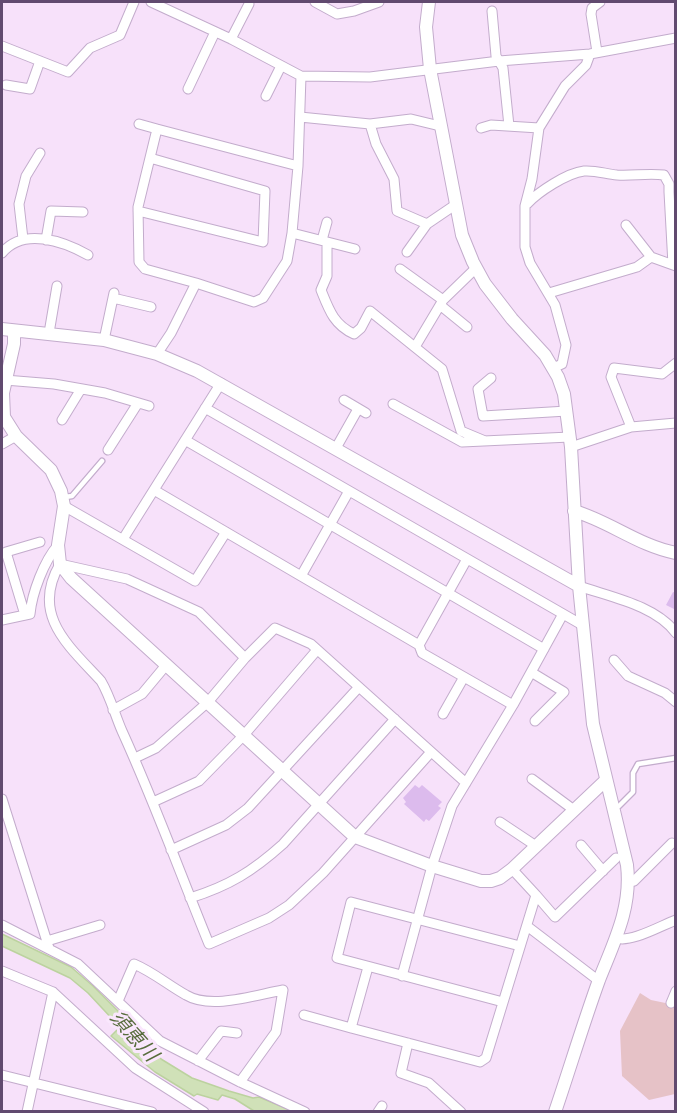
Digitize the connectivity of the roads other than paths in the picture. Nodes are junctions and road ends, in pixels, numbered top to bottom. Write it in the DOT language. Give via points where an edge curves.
graph roads {
  1 [pos="134,2"];
  2 [pos="151,2"];
  3 [pos="429,2"];
  4 [pos="600,2"];
  5 [pos="321,3"];
  6 [pos="375,3"];
  7 [pos="249,4"];
  8 [pos="166,5"];
  9 [pos="492,11"];
  10 [pos="215,32"];
  11 [pos="675,38"];
  12 [pos="231,39"];
  13 [pos="2,46"];
  14 [pos="593,53"];
  15 [pos="40,61"];
  16 [pos="499,61"];
  17 [pos="280,66"];
  18 [pos="430,69"];
  19 [pos="301,76"];
  20 [pos="6,85"];
  21 [pos="188,89"];
  22 [pos="266,96"];
  23 [pos="300,117"];
  24 [pos="139,124"];
  25 [pos="370,124"];
  26 [pos="440,126"];
  27 [pos="509,126"];
  28 [pos="481,128"];
  29 [pos="538,128"];
  30 [pos="157,129"];
  31 [pos="40,153"];
  32 [pos="150,158"];
  33 [pos="298,166"];
  34 [pos="672,192"];
  35 [pos="455,205"];
  36 [pos="525,206"];
  37 [pos="138,211"];
  38 [pos="83,212"];
  39 [pos="327,222"];
  40 [pos="427,224"];
  41 [pos="626,225"];
  42 [pos="292,233"];
  43 [pos="23,239"];
  44 [pos="46,240"];
  45 [pos="325,241"];
  46 [pos="355,249"];
  47 [pos="408,252"];
  48 [pos="2,253"];
  49 [pos="88,255"];
  50 [pos="651,257"];
  51 [pos="674,265"];
  52 [pos="476,268"];
  53 [pos="400,269"];
  54 [pos="196,283"];
  55 [pos="57,286"];
  56 [pos="549,293"];
  57 [pos="442,302"];
  58 [pos="151,307"];
  59 [pos="467,327"];
  60 [pos="8,330"];
  61 [pos="48,333"];
  62 [pos="104,340"];
  63 [pos="415,347"];
  64 [pos="157,354"];
  65 [pos="675,363"];
  66 [pos="553,368"];
  67 [pos="491,378"];
  68 [pos="5,381"];
  69 [pos="221,383"];
  70 [pos="81,389"];
  71 [pos="344,400"];
  72 [pos="138,403"];
  73 [pos="393,404"];
  74 [pos="149,406"];
  75 [pos="205,408"];
  76 [pos="567,411"];
  77 [pos="62,420"];
  78 [pos="675,423"];
  79 [pos="631,427"];
  80 [pos="16,436"];
  81 [pos="185,440"];
  82 [pos="485,441"];
  83 [pos="570,442"];
  84 [pos="2,444"];
  85 [pos="336,448"];
  86 [pos="108,450"];
  87 [pos="102,461"];
  88 [pos="154,490"];
  89 [pos="349,491"];
  90 [pos="63,502"];
  91 [pos="573,511"];
  92 [pos="331,525"];
  93 [pos="226,532"];
  94 [pos="123,539"];
  95 [pos="40,542"];
  96 [pos="58,545"];
  97 [pos="675,553"];
  98 [pos="467,559"];
  99 [pos="60,564"];
  100 [pos="301,576"];
  101 [pos="579,586"];
  102 [pos="448,593"];
  103 [pos="563,614"];
  104 [pos="25,615"];
  105 [pos="2,621"];
  106 [pos="584,626"];
  107 [pos="675,633"];
  108 [pos="419,645"];
  109 [pos="544,649"];
  110 [pos="317,650"];
  111 [pos="245,658"];
  112 [pos="614,660"];
  113 [pos="167,664"];
  114 [pos="531,672"];
  115 [pos="464,677"];
  116 [pos="359,687"];
  117 [pos="208,702"];
  118 [pos="675,702"];
  119 [pos="513,705"];
  120 [pos="112,710"];
  121 [pos="443,714"];
  122 [pos="395,719"];
  123 [pos="535,721"];
  124 [pos="244,735"];
  125 [pos="431,752"];
  126 [pos="135,758"];
  127 [pos="675,758"];
  128 [pos="282,770"];
  129 [pos="532,779"];
  130 [pos="606,780"];
  131 [pos="466,783"];
  132 [pos="2,799"];
  133 [pos="153,802"];
  134 [pos="319,804"];
  135 [pos="613,807"];
  136 [pos="574,810"];
  137 [pos="500,822"];
  138 [pos="355,837"];
  139 [pos="672,843"];
  140 [pos="581,845"];
  141 [pos="536,846"];
  142 [pos="171,850"];
  143 [pos="616,858"];
  144 [pos="432,866"];
  145 [pos="512,869"];
  146 [pos="603,871"];
  147 [pos="629,882"];
  148 [pos="536,895"];
  149 [pos="190,898"];
  150 [pos="417,919"];
  151 [pos="675,920"];
  152 [pos="2,925"];
  153 [pos="100,926"];
  154 [pos="526,926"];
  155 [pos="616,938"];
  156 [pos="48,945"];
  157 [pos="520,946"];
  158 [pos="368,967"];
  159 [pos="2,971"];
  160 [pos="402,976"];
  161 [pos="599,981"];
  162 [pos="675,991"];
  163 [pos="52,992"];
  164 [pos="118,1000"];
  165 [pos="503,1002"];
  166 [pos="671,1003"];
  167 [pos="304,1015"];
  168 [pos="351,1028"];
  169 [pos="237,1033"];
  170 [pos="408,1044"];
  171 [pos="198,1061"];
  172 [pos="2,1075"];
  173 [pos="34,1082"];
  174 [pos="240,1082"];
  175 [pos="27,1112"];
  176 [pos="152,1112"];
  177 [pos="204,1112"];
  178 [pos="305,1112"];
  179 [pos="461,1112"];
  180 [pos="555,1112"];
  1 -- 15 [label="street" via="120,35 90,48 68,72"];
  2 -- 8 [label="street"];
  3 -- 18 [label="street" via="426,27"];
  4 -- 14 [label="street" via="591,14"];
  5 -- 6 [label="street" via="337,14"];
  7 -- 12 [label="street"];
  8 -- 10 [label="street"];
  9 -- 16 [label="street"];
  10 -- 12 [label="street"];
  10 -- 21 [label="street"];
  11 -- 14 [label="street"];
  12 -- 17 [label="street"];
  13 -- 15 [label="street"];
  14 -- 16 [label="street"];
  14 -- 29 [label="street" via="565,86"];
  15 -- 20 [label="street" via="30,88"];
  16 -- 18 [label="street"];
  16 -- 27 [label="street"];
  17 -- 19 [label="street"];
  17 -- 22 [label="street"];
  18 -- 19 [label="street" via="370,77"];
  18 -- 26 [label="street"];
  19 -- 23 [label="street"];
  23 -- 25 [label="street"];
  23 -- 33 [label="street"];
  24 -- 30 [label="street"];
  25 -- 26 [label="street" via="411,119"];
  25 -- 40 [label="street" via="394,179 397,211"];
  26 -- 35 [label="street"];
  27 -- 28 [label="street"];
  27 -- 29 [label="street"];
  29 -- 36 [label="street"];
  30 -- 32 [label="street"];
  30 -- 33 [label="street"];
  31 -- 43 [label="street" via="26,176 20,204"];
  32 -- 37 [label="street"];
  32 -- 37 [label="street" via="265,191 262,243"];
  33 -- 42 [label="street"];
  34 -- 36 [label="street" via="664,175 587,171 545,189"];
  34 -- 51 [label="street"];
  35 -- 40 [label="street"];
  35 -- 52 [label="street"];
  36 -- 56 [label="street" via="525,247"];
  37 -- 54 [label="street" via="139,262 145,269"];
  38 -- 44 [label="street" via="51,211"];
  39 -- 45 [label="street"];
  40 -- 47 [label="street"];
  41 -- 50 [label="street"];
  42 -- 45 [label="street"];
  42 -- 54 [label="street" via="287,261 263,298 254,302"];
  43 -- 44 [label="street"];
  43 -- 48 [label="street" via="10,244"];
  44 -- 49 [label="street"];
  45 -- 46 [label="street"];
  45 -- 63 [label="street" via="327,276 321,290 339,325 354,334 370,311"];
  50 -- 51 [label="street"];
  50 -- 56 [label="street" via="637,267"];
  52 -- 57 [label="street"];
  52 -- 66 [label="street" via="494,297"];
  53 -- 57 [label="street"];
  54 -- 64 [label="street"];
  55 -- 61 [label="street"];
  56 -- 66 [label="street" via="566,345 562,364"];
  57 -- 59 [label="street"];
  57 -- 63 [label="street"];
  58 -- 62 [label="street" via="113,296"];
  60 -- 61 [label="street"];
  60 -- 68 [label="street" via="14,344"];
  61 -- 62 [label="street"];
  62 -- 64 [label="street"];
  63 -- 82 [label="street" via="442,369 462,431"];
  64 -- 69 [label="street"];
  65 -- 79 [label="street" via="662,374 614,368 611,377"];
  66 -- 76 [label="street"];
  67 -- 76 [label="street" via="478,389 483,416"];
  68 -- 70 [label="street"];
  68 -- 80 [label="street" via="4,417"];
  69 -- 75 [label="street"];
  69 -- 85 [label="street"];
  70 -- 72 [label="street"];
  70 -- 77 [label="street"];
  71 -- 85 [label="street" via="362,411"];
  72 -- 74 [label="street"];
  72 -- 86 [label="street"];
  73 -- 82 [label="street" via="462,442"];
  75 -- 81 [label="street"];
  75 -- 89 [label="street"];
  76 -- 83 [label="street"];
  78 -- 79 [label="street"];
  79 -- 83 [label="street"];
  80 -- 84 [label="street"];
  80 -- 90 [label="street" via="51,470"];
  81 -- 88 [label="street"];
  81 -- 92 [label="street"];
  82 -- 83 [label="street"];
  83 -- 91 [label="street"];
  85 -- 101 [label="street"];
  87 -- 90 [label="lane"];
  88 -- 93 [label="street"];
  88 -- 94 [label="street"];
  89 -- 92 [label="street"];
  89 -- 98 [label="street"];
  90 -- 94 [label="street"];
  90 -- 96 [label="street"];
  91 -- 97 [label="street"];
  91 -- 101 [label="street"];
  92 -- 100 [label="street"];
  92 -- 102 [label="street"];
  93 -- 94 [label="street" via="195,581"];
  93 -- 100 [label="street"];
  95 -- 104 [label="street" via="6,552"];
  96 -- 99 [label="street"];
  96 -- 104 [label="street" via="50,554 30,614"];
  98 -- 102 [label="street"];
  98 -- 103 [label="street"];
  99 -- 111 [label="street" via="127,579 200,612"];
  99 -- 113 [label="street"];
  99 -- 120 [label="street" via="50,592 52,618 60,636 101,681"];
  100 -- 108 [label="street"];
  101 -- 106 [label="street"];
  101 -- 107 [label="street" via="644,609 669,624"];
  102 -- 108 [label="street"];
  102 -- 109 [label="street"];
  103 -- 106 [label="street"];
  103 -- 109 [label="street"];
  104 -- 105 [label="street"];
  106 -- 130 [label="street" via="593,724"];
  108 -- 115 [label="street" via="423,653"];
  109 -- 114 [label="street"];
  110 -- 111 [label="street" via="275,628"];
  110 -- 116 [label="street"];
  110 -- 124 [label="street"];
  111 -- 117 [label="street"];
  112 -- 118 [label="street" via="628,676 665,693"];
  113 -- 117 [label="street"];
  113 -- 120 [label="street" via="142,694"];
  114 -- 119 [label="street"];
  114 -- 123 [label="street" via="564,692"];
  115 -- 119 [label="street"];
  115 -- 121 [label="street"];
  116 -- 122 [label="street"];
  116 -- 128 [label="street"];
  117 -- 124 [label="street"];
  117 -- 126 [label="street" via="156,748"];
  119 -- 131 [label="street"];
  120 -- 126 [label="street"];
  122 -- 125 [label="street"];
  122 -- 134 [label="street"];
  124 -- 128 [label="street"];
  124 -- 133 [label="street" via="199,781"];
  125 -- 131 [label="street"];
  125 -- 138 [label="street"];
  126 -- 133 [label="street"];
  127 -- 135 [label="lane" via="638,764 633,773 633,792"];
  128 -- 134 [label="street"];
  128 -- 142 [label="street" via="248,808 226,825"];
  129 -- 136 [label="street"];
  130 -- 135 [label="street"];
  130 -- 136 [label="street"];
  131 -- 144 [label="street" via="452,806"];
  132 -- 156 [label="street"];
  133 -- 142 [label="street"];
  134 -- 138 [label="street"];
  134 -- 149 [label="street" via="264,862 216,890"];
  135 -- 147 [label="street"];
  136 -- 141 [label="street"];
  137 -- 141 [label="street"];
  138 -- 144 [label="street"];
  138 -- 149 [label="street" via="289,905 209,944"];
  139 -- 147 [label="street"];
  140 -- 146 [label="street"];
  141 -- 145 [label="street"];
  142 -- 149 [label="street"];
  143 -- 146 [label="street"];
  144 -- 145 [label="street" via="481,881 500,878"];
  144 -- 150 [label="street"];
  145 -- 148 [label="street"];
  146 -- 148 [label="street" via="555,917"];
  147 -- 155 [label="street" via="626,910"];
  148 -- 154 [label="street"];
  150 -- 157 [label="street"];
  150 -- 158 [label="street" via="351,902 337,958"];
  150 -- 160 [label="street"];
  151 -- 155 [label="street" via="623,941"];
  152 -- 156 [label="street"];
  153 -- 156 [label="street"];
  154 -- 157 [label="street"];
  154 -- 161 [label="street"];
  155 -- 161 [label="street"];
  156 -- 164 [label="street" via="78,964"];
  157 -- 165 [label="street"];
  158 -- 160 [label="street"];
  158 -- 168 [label="street"];
  159 -- 163 [label="street"];
  160 -- 165 [label="street"];
  161 -- 180 [label="street"];
  162 -- 166 [label="street"];
  163 -- 173 [label="street"];
  163 -- 177 [label="street" via="135,1068"];
  164 -- 171 [label="street" via="160,1041"];
  164 -- 174 [label="street" via="134,964 188,997 213,1002 283,990 276,1032"];
  165 -- 170 [label="street" via="486,1058 480,1062"];
  167 -- 168 [label="street"];
  168 -- 170 [label="street"];
  169 -- 171 [label="street" via="221,1031"];
  170 -- 179 [label="street" via="401,1073 429,1083"];
  171 -- 174 [label="street"];
  172 -- 173 [label="street"];
  173 -- 175 [label="street"];
  173 -- 176 [label="street"];
  174 -- 178 [label="street"];
}
